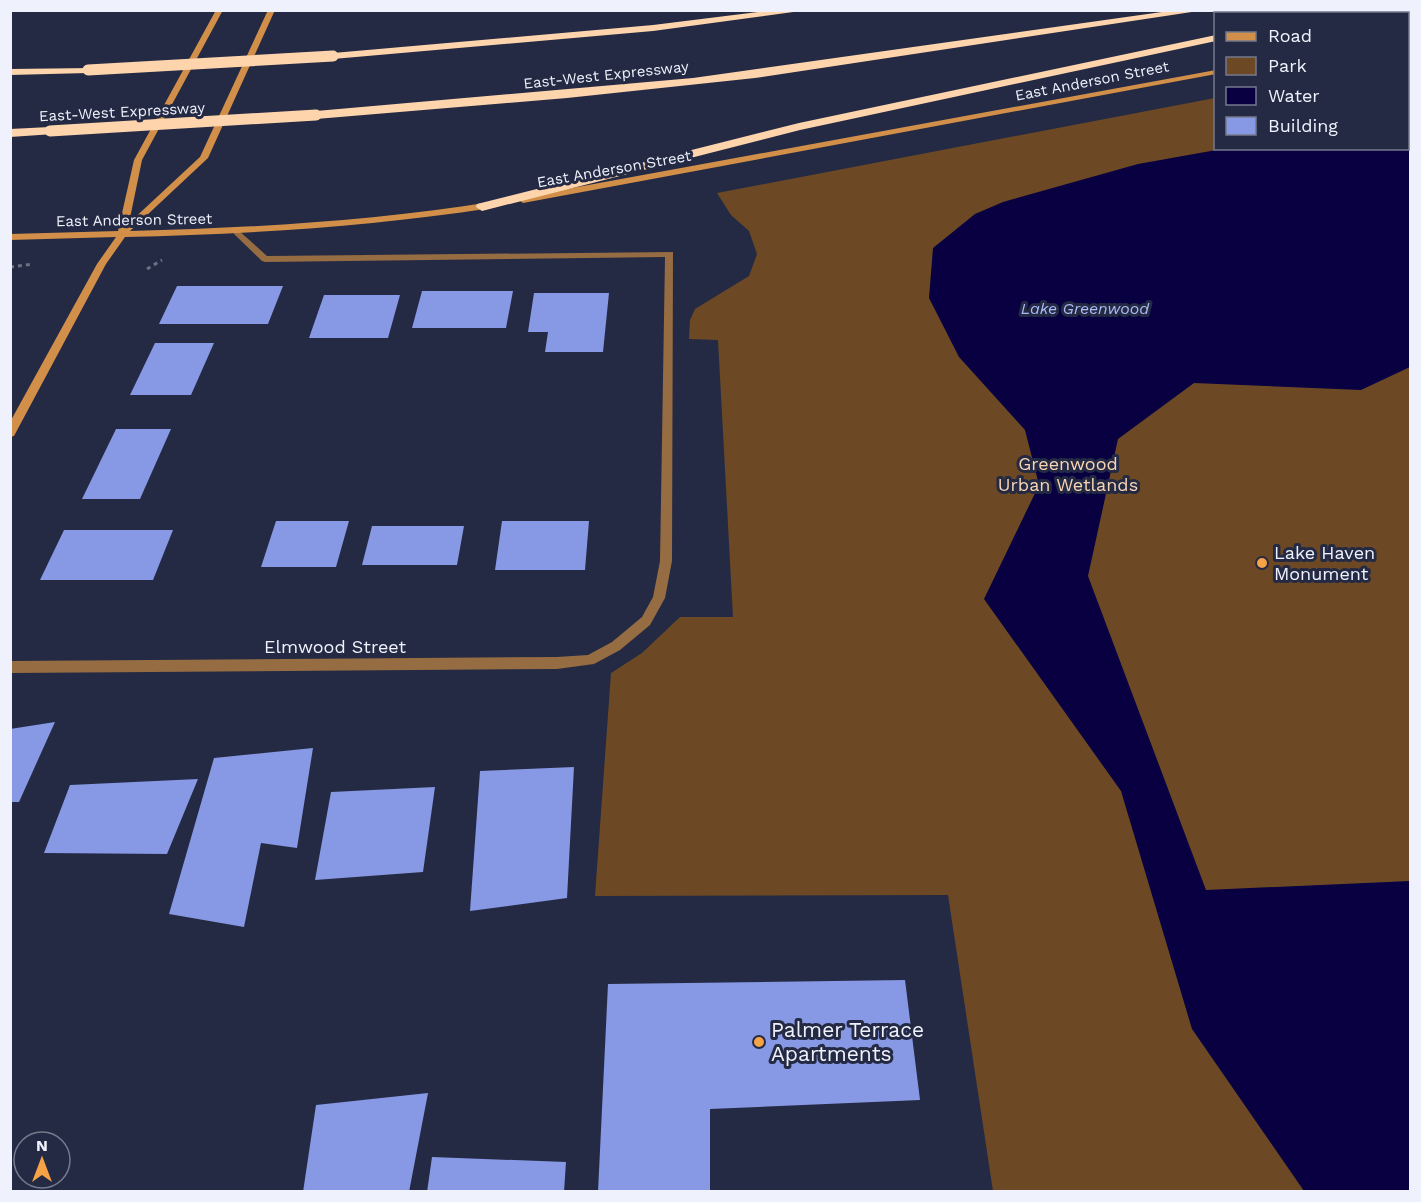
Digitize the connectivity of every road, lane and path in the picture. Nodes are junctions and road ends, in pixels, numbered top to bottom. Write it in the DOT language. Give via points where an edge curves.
graph roads {
  1 [pos="220,10"];
  2 [pos="272,10"];
  3 [pos="803,10"];
  4 [pos="1200,10"];
  5 [pos="1214,38"];
  6 [pos="10,72"];
  7 [pos="1214,72"];
  8 [pos="10,134"];
  9 [pos="482,207"];
  10 [pos="237,232"];
  11 [pos="122,234"];
  12 [pos="10,237"];
  13 [pos="10,433"];
  14 [pos="10,667"];
  1 -- 11 [label="main road" via="138,160"];
  2 -- 11 [label="main road" via="204,158"];
  3 -- 6 [label="highway, bridge" via="631,30 333,56"];
  4 -- 8 [label="highway, East-West Expressway, bridge" via="694,81 479,103"];
  5 -- 9 [label="highway" via="799,127"];
  7 -- 9 [label="main road, East Anderson Street"];
  9 -- 10 [label="main road, East Anderson Street"];
  10 -- 11 [label="main road, East Anderson Street"];
  10 -- 14 [label="street, Elmwood Street" via="265,259 670,254 666,561 658,598 646,621 616,646 590,660 557,663"];
  11 -- 12 [label="main road, East Anderson Street"];
  11 -- 13 [label="main road"];
}
